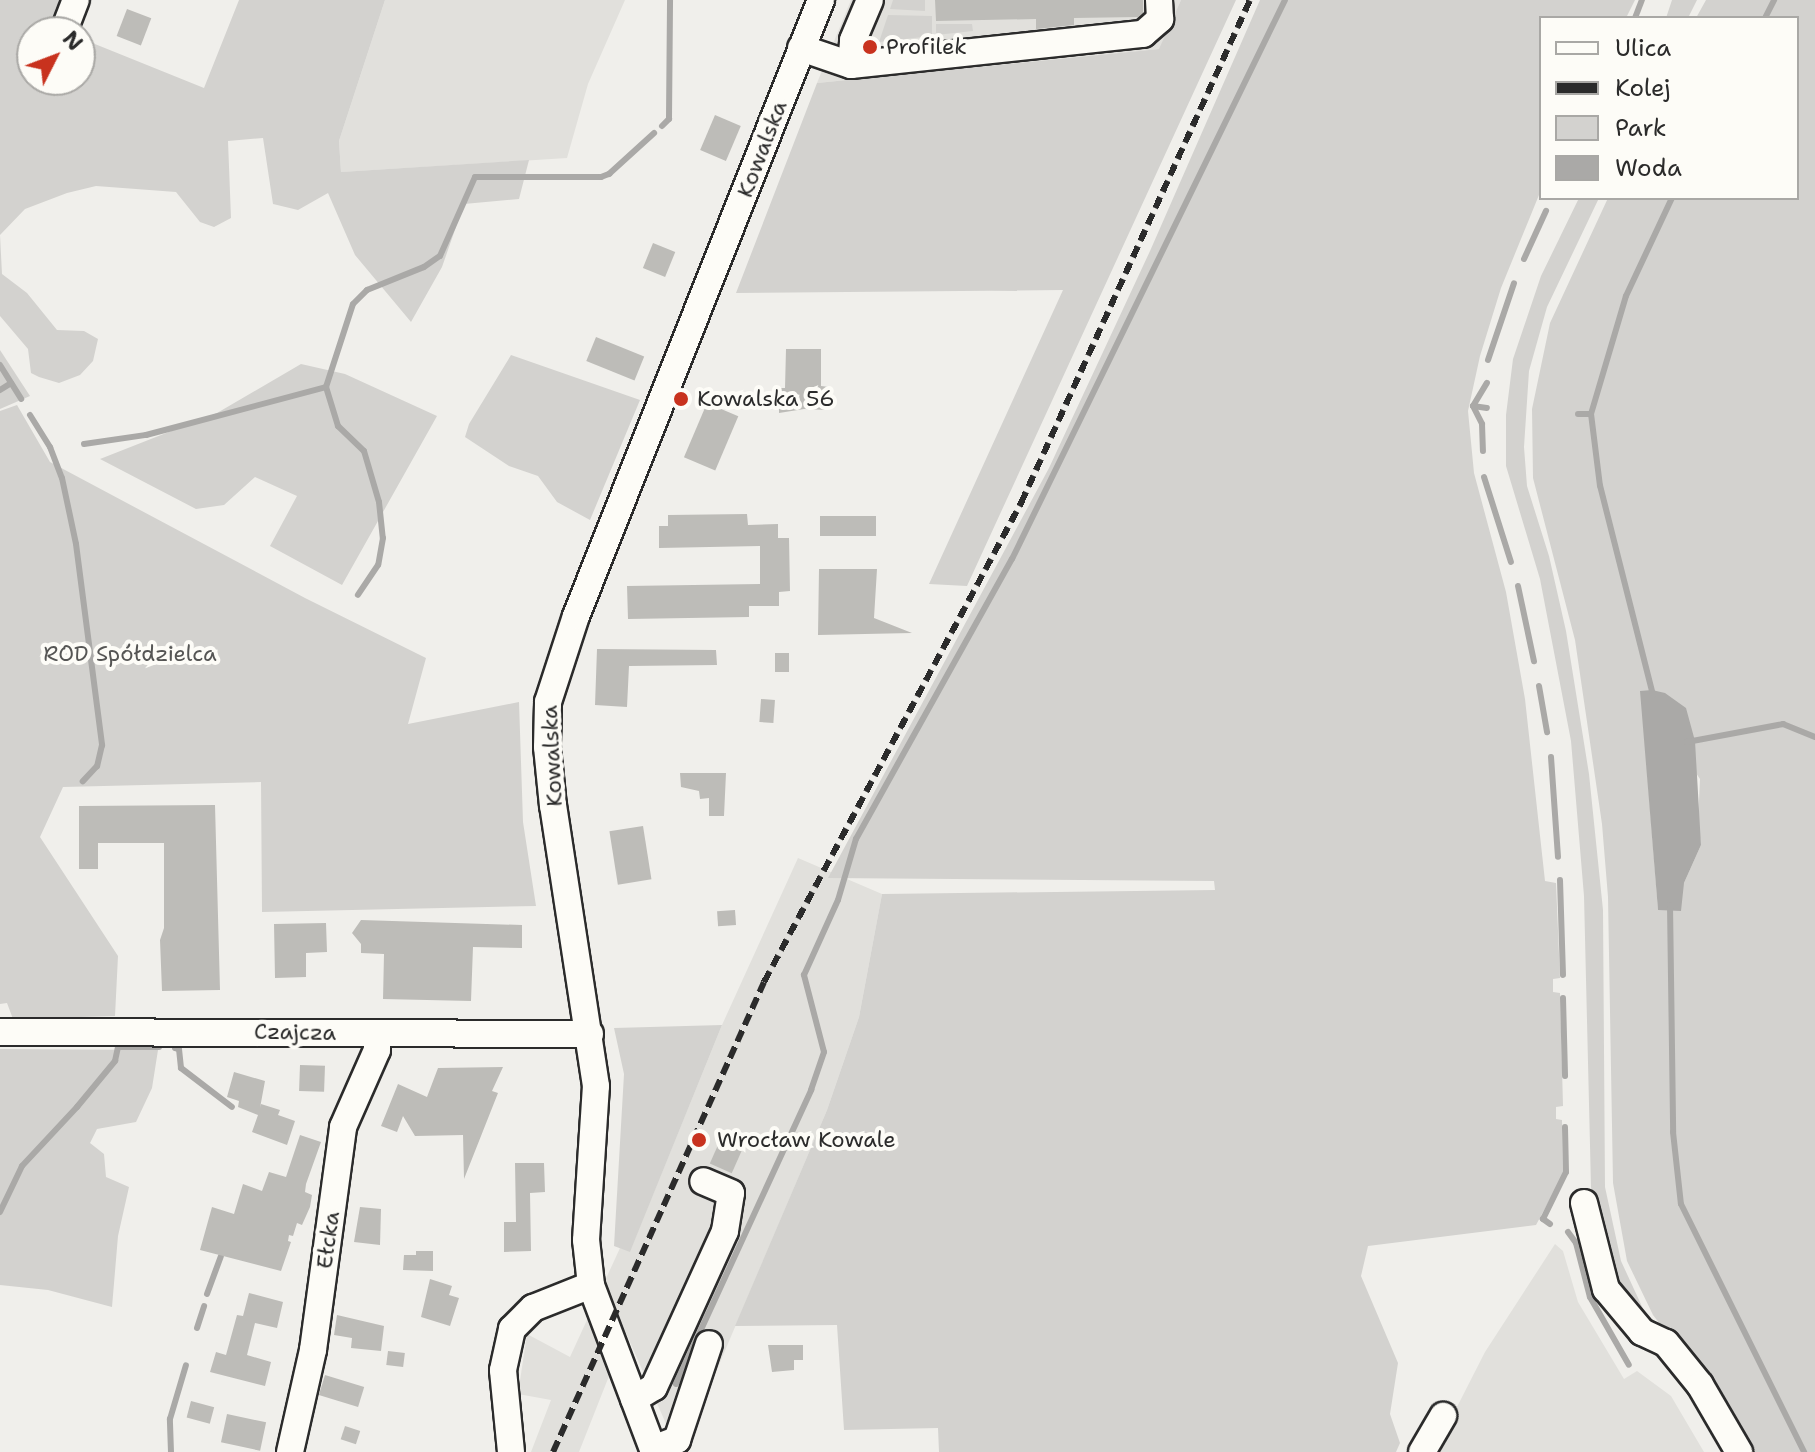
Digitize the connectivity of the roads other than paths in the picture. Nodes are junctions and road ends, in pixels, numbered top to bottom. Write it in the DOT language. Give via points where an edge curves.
graph roads {
  1 [pos="821,0"];
  2 [pos="870,0"];
  3 [pos="1159,0"];
  4 [pos="801,48"];
  5 [pos="851,65"];
  6 [pos="0,1032"];
  7 [pos="377,1033"];
  8 [pos="590,1034"];
  9 [pos="703,1181"];
  10 [pos="1584,1203"];
  11 [pos="591,1285"];
  12 [pos="709,1344"];
  13 [pos="634,1399"];
  14 [pos="1443,1416"];
  15 [pos="654,1450"];
  16 [pos="290,1452"];
  17 [pos="511,1452"];
  18 [pos="1422,1452"];
  19 [pos="1739,1452"];
  1 -- 4 [label="street, Kowalska"];
  2 -- 5 [label="street" via="853,40"];
  3 -- 5 [label="street" via="1160,19 1143,34"];
  4 -- 5 [label="street"];
  4 -- 8 [label="street, Kowalska" via="564,646 548,702 553,806"];
  6 -- 7 [label="street, Czajcza"];
  7 -- 8 [label="street, Czajcza"];
  7 -- 16 [label="street, Ełcka" via="377,1050 343,1127 313,1350"];
  8 -- 11 [label="street, Kowalska" via="597,1093 586,1240"];
  9 -- 13 [label="street" via="731,1193 725,1231 654,1387"];
  10 -- 19 [label="street" via="1606,1289 1642,1332 1666,1343 1700,1385"];
  11 -- 13 [label="street, Kowalska"];
  11 -- 17 [label="street" via="533,1308 512,1329 503,1370"];
  12 -- 15 [label="street" via="677,1440"];
  13 -- 15 [label="street, Kowalska"];
  14 -- 18 [label="street"];
}
